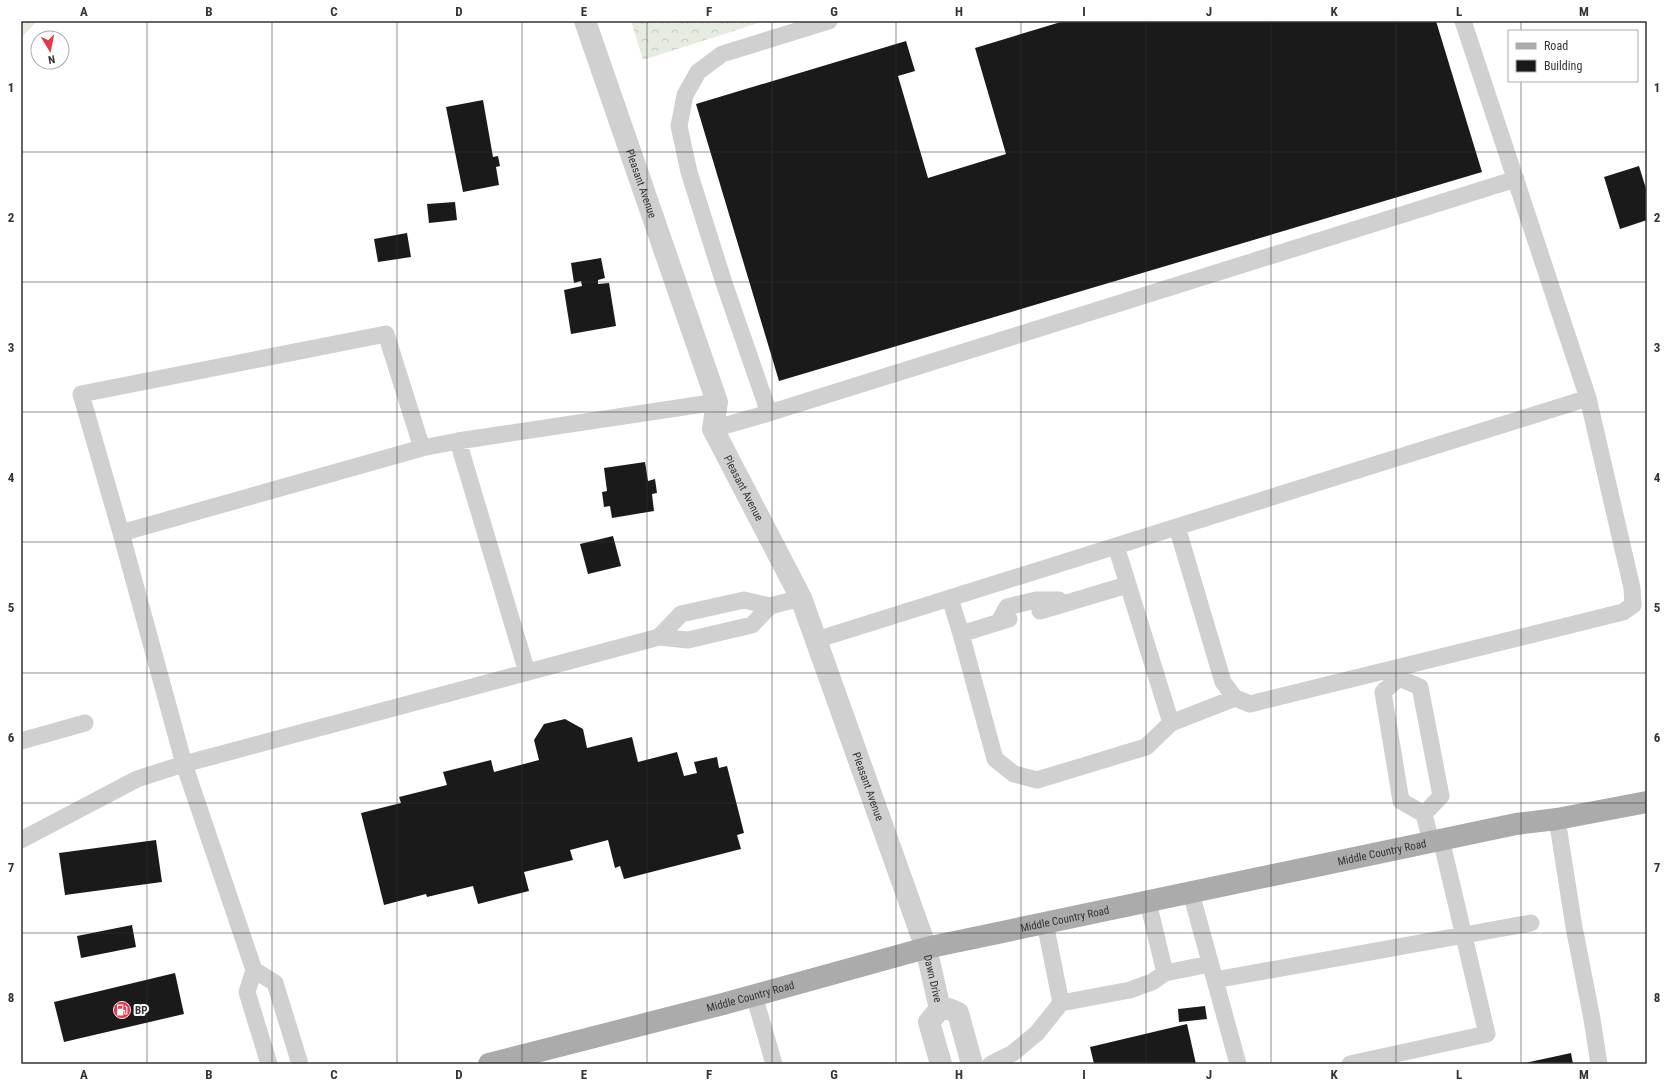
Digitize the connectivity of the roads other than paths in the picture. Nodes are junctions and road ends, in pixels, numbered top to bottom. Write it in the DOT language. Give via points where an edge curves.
graph roads {
  1 [pos="585,21"];
  2 [pos="829,21"];
  3 [pos="1463,21"];
  4 [pos="1516,179"];
  5 [pos="1588,398"];
  6 [pos="717,402"];
  7 [pos="769,413"];
  8 [pos="713,429"];
  9 [pos="458,441"];
  10 [pos="422,448"];
  11 [pos="1177,527"];
  12 [pos="121,533"];
  13 [pos="1116,546"];
  14 [pos="1127,586"];
  15 [pos="801,598"];
  16 [pos="950,598"];
  17 [pos="1076,600"];
  18 [pos="770,606"];
  19 [pos="1040,611"];
  20 [pos="961,634"];
  21 [pos="659,637"];
  22 [pos="816,640"];
  23 [pos="527,672"];
  24 [pos="1398,673"];
  25 [pos="1235,698"];
  26 [pos="1171,722"];
  27 [pos="85,723"];
  28 [pos="21,740"];
  29 [pos="184,764"];
  30 [pos="1647,802"];
  31 [pos="1424,814"];
  32 [pos="1557,818"];
  33 [pos="21,840"];
  34 [pos="1436,841"];
  35 [pos="1191,892"];
  36 [pos="1148,902"];
  37 [pos="1045,923"];
  38 [pos="1531,923"];
  39 [pos="1464,935"];
  40 [pos="926,948"];
  41 [pos="254,970"];
  42 [pos="1213,972"];
  43 [pos="1165,973"];
  44 [pos="754,995"];
  45 [pos="1061,1003"];
  46 [pos="940,1009"];
  47 [pos="515,1061"];
  48 [pos="270,1064"];
  49 [pos="300,1064"];
  50 [pos="489,1064"];
  51 [pos="774,1064"];
  52 [pos="941,1064"];
  53 [pos="972,1064"];
  54 [pos="992,1064"];
  55 [pos="1238,1064"];
  56 [pos="1350,1064"];
  57 [pos="1599,1064"];
  1 -- 6 [label="street, Pleasant Avenue"];
  2 -- 7 [label="lane" via="722,54 698,72 685,95 679,126 689,172"];
  3 -- 4 [label="lane"];
  4 -- 5 [label="lane"];
  4 -- 7 [label="lane"];
  5 -- 11 [label="lane"];
  5 -- 24 [label="lane" via="1632,588 1633,605 1623,612"];
  6 -- 8 [label="street, Pleasant Avenue"];
  6 -- 9 [label="lane"];
  7 -- 8 [label="lane"];
  8 -- 15 [label="street, Pleasant Avenue"];
  9 -- 10 [label="lane"];
  9 -- 23 [label="lane"];
  10 -- 12 [label="lane"];
  10 -- 12 [label="lane" via="386,334 81,394"];
  11 -- 13 [label="lane"];
  11 -- 25 [label="lane" via="1223,682"];
  12 -- 29 [label="lane"];
  13 -- 14 [label="lane"];
  13 -- 16 [label="lane"];
  14 -- 17 [label="lane"];
  14 -- 26 [label="lane"];
  15 -- 18 [label="lane"];
  15 -- 22 [label="street, Pleasant Avenue"];
  16 -- 20 [label="lane"];
  16 -- 22 [label="lane"];
  17 -- 19 [label="lane"];
  17 -- 20 [label="lane" via="1036,600 1007,607 1005,621"];
  18 -- 21 [label="lane" via="752,626 688,640"];
  18 -- 21 [label="lane" via="744,600 681,614"];
  20 -- 26 [label="lane" via="995,758 1014,774 1036,780 1146,747"];
  21 -- 23 [label="lane"];
  22 -- 40 [label="street, Pleasant Avenue"];
  23 -- 29 [label="lane"];
  24 -- 25 [label="lane" via="1250,704"];
  24 -- 31 [label="lane" via="1383,692 1401,801"];
  24 -- 31 [label="lane" via="1420,687 1441,796"];
  25 -- 26 [label="lane"];
  27 -- 28 [label="lane"];
  29 -- 33 [label="lane" via="137,779"];
  29 -- 41 [label="lane"];
  30 -- 32 [label="main road, Middle Country Road"];
  31 -- 34 [label="lane"];
  32 -- 34 [label="main road, Middle Country Road"];
  32 -- 57 [label="lane"];
  34 -- 35 [label="main road, Middle Country Road"];
  34 -- 39 [label="lane"];
  35 -- 36 [label="main road, Middle Country Road"];
  35 -- 42 [label="lane"];
  36 -- 37 [label="main road, Middle Country Road"];
  36 -- 43 [label="lane"];
  37 -- 40 [label="main road, Middle Country Road"];
  37 -- 45 [label="lane"];
  38 -- 39 [label="lane"];
  39 -- 42 [label="lane"];
  39 -- 56 [label="lane" via="1487,1034"];
  40 -- 44 [label="main road, Middle Country Road"];
  40 -- 46 [label="street, Dawn Drive"];
  41 -- 48 [label="lane" via="247,992"];
  41 -- 49 [label="lane" via="276,983"];
  42 -- 43 [label="lane"];
  42 -- 55 [label="lane"];
  43 -- 45 [label="lane" via="1152,982 1130,990"];
  44 -- 47 [label="main road, Middle Country Road"];
  44 -- 51 [label="lane"];
  45 -- 54 [label="lane" via="1037,1033 1013,1053"];
  46 -- 52 [label="street, Dawn Drive" via="930,1022"];
  46 -- 53 [label="street, Dawn Drive" via="958,1013"];
  47 -- 50 [label="main road, Middle Country Road"];
}
